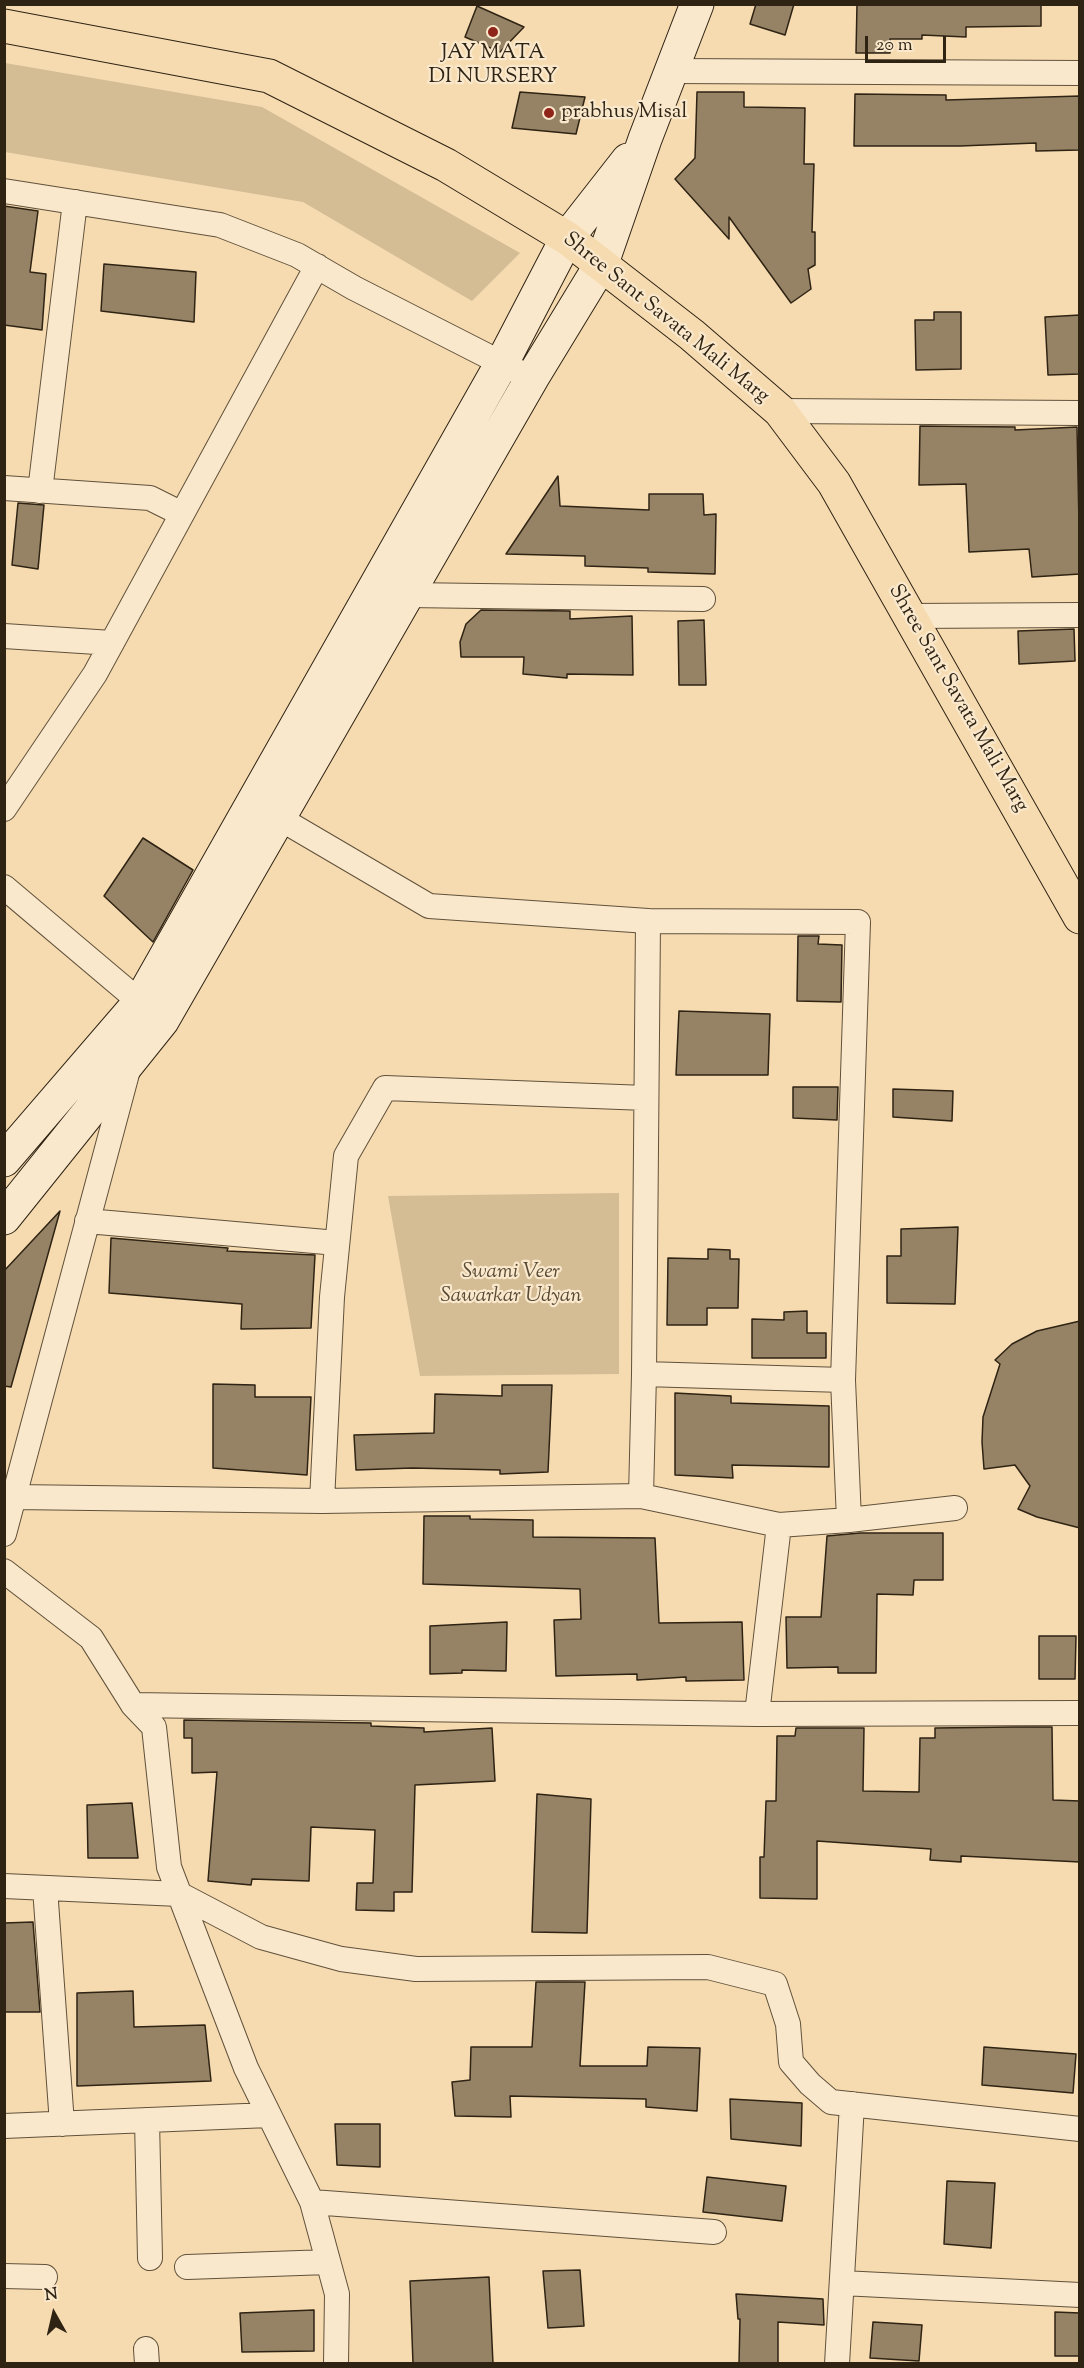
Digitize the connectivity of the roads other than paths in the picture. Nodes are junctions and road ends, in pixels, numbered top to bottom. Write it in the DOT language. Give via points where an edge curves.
graph roads {
  1 [pos="697,4"];
  2 [pos="4,26"];
  3 [pos="672,71"];
  4 [pos="1080,73"];
  5 [pos="645,139"];
  6 [pos="4,191"];
  7 [pos="75,202"];
  8 [pos="567,238"];
  9 [pos="602,263"];
  10 [pos="316,266"];
  11 [pos="502,363"];
  12 [pos="532,378"];
  13 [pos="780,411"];
  14 [pos="1080,413"];
  15 [pos="4,488"];
  16 [pos="40,491"];
  17 [pos="182,514"];
  18 [pos="407,595"];
  19 [pos="703,599"];
  20 [pos="1080,615"];
  21 [pos="909,616"];
  22 [pos="4,636"];
  23 [pos="112,643"];
  24 [pos="4,809"];
  25 [pos="279,818"];
  26 [pos="4,887"];
  27 [pos="1080,917"];
  28 [pos="648,921"];
  29 [pos="151,1012"];
  30 [pos="130,1062"];
  31 [pos="646,1098"];
  32 [pos="4,1160"];
  33 [pos="4,1218"];
  34 [pos="87,1221"];
  35 [pos="338,1243"];
  36 [pos="644,1374"];
  37 [pos="843,1380"];
  38 [pos="641,1496"];
  39 [pos="14,1497"];
  40 [pos="322,1501"];
  41 [pos="954,1508"];
  42 [pos="849,1520"];
  43 [pos="779,1525"];
  44 [pos="4,1534"];
  45 [pos="4,1571"];
  46 [pos="133,1704"];
  47 [pos="1080,1713"];
  48 [pos="757,1714"];
  49 [pos="4,1886"];
  50 [pos="45,1888"];
  51 [pos="179,1894"];
  52 [pos="852,2104"];
  53 [pos="269,2115"];
  54 [pos="147,2120"];
  55 [pos="62,2124"];
  56 [pos="4,2126"];
  57 [pos="1080,2129"];
  58 [pos="312,2202"];
  59 [pos="714,2232"];
  60 [pos="150,2258"];
  61 [pos="328,2262"];
  62 [pos="187,2267"];
  63 [pos="4,2276"];
  64 [pos="45,2277"];
  65 [pos="842,2283"];
  66 [pos="1080,2295"];
  67 [pos="336,2364"];
  68 [pos="837,2364"];
  1 -- 3 [label="main road"];
  2 -- 8 [label="main road, Shree Sant Savata Mali Marg" via="269,76 446,165"];
  3 -- 4 [label="street"];
  3 -- 5 [label="main road"];
  5 -- 8 [label="main road"];
  5 -- 9 [label="main road"];
  6 -- 7 [label="street"];
  7 -- 10 [label="street" via="220,225"];
  7 -- 16 [label="street"];
  8 -- 9 [label="main road, Shree Sant Savata Mali Marg"];
  8 -- 11 [label="main road"];
  9 -- 12 [label="main road"];
  9 -- 13 [label="main road, Shree Sant Savata Mali Marg"];
  10 -- 11 [label="street"];
  10 -- 17 [label="street"];
  11 -- 12 [label="street"];
  11 -- 29 [label="main road"];
  12 -- 18 [label="main road"];
  13 -- 14 [label="street"];
  13 -- 21 [label="main road, Shree Sant Savata Mali Marg" via="834,483"];
  15 -- 16 [label="street"];
  16 -- 17 [label="street" via="150,498"];
  17 -- 23 [label="street"];
  18 -- 19 [label="street"];
  18 -- 25 [label="main road"];
  20 -- 21 [label="street"];
  21 -- 27 [label="main road, Shree Sant Savata Mali Marg"];
  22 -- 23 [label="street"];
  23 -- 24 [label="street"];
  25 -- 28 [label="street" via="429,906"];
  25 -- 29 [label="main road"];
  26 -- 29 [label="street"];
  28 -- 31 [label="street"];
  28 -- 37 [label="street" via="858,922"];
  29 -- 30 [label="main road"];
  29 -- 32 [label="main road"];
  30 -- 33 [label="main road"];
  30 -- 34 [label="street"];
  31 -- 35 [label="street" via="385,1088 346,1155"];
  31 -- 36 [label="street"];
  34 -- 35 [label="street"];
  34 -- 39 [label="street"];
  35 -- 40 [label="street"];
  36 -- 37 [label="street"];
  36 -- 38 [label="street"];
  37 -- 42 [label="street"];
  38 -- 40 [label="street"];
  38 -- 43 [label="street"];
  39 -- 40 [label="street"];
  39 -- 44 [label="street"];
  41 -- 42 [label="street"];
  42 -- 43 [label="street"];
  43 -- 48 [label="street"];
  45 -- 46 [label="street" via="91,1638"];
  46 -- 48 [label="street"];
  46 -- 51 [label="street" via="154,1727 169,1868"];
  47 -- 48 [label="street"];
  49 -- 50 [label="street"];
  50 -- 51 [label="street"];
  50 -- 55 [label="street"];
  51 -- 52 [label="street" via="261,1936 341,1959 416,1969 708,1968 775,1984 788,2024 791,2062 831,2102"];
  51 -- 53 [label="street" via="246,2068"];
  52 -- 57 [label="street"];
  52 -- 65 [label="street"];
  53 -- 54 [label="street"];
  53 -- 58 [label="street"];
  54 -- 55 [label="street"];
  54 -- 60 [label="street"];
  55 -- 56 [label="street"];
  58 -- 59 [label="street"];
  58 -- 61 [label="street"];
  61 -- 62 [label="street"];
  61 -- 67 [label="street" via="336,2294"];
  63 -- 64 [label="street"];
  65 -- 66 [label="street"];
  65 -- 68 [label="street"];
}
